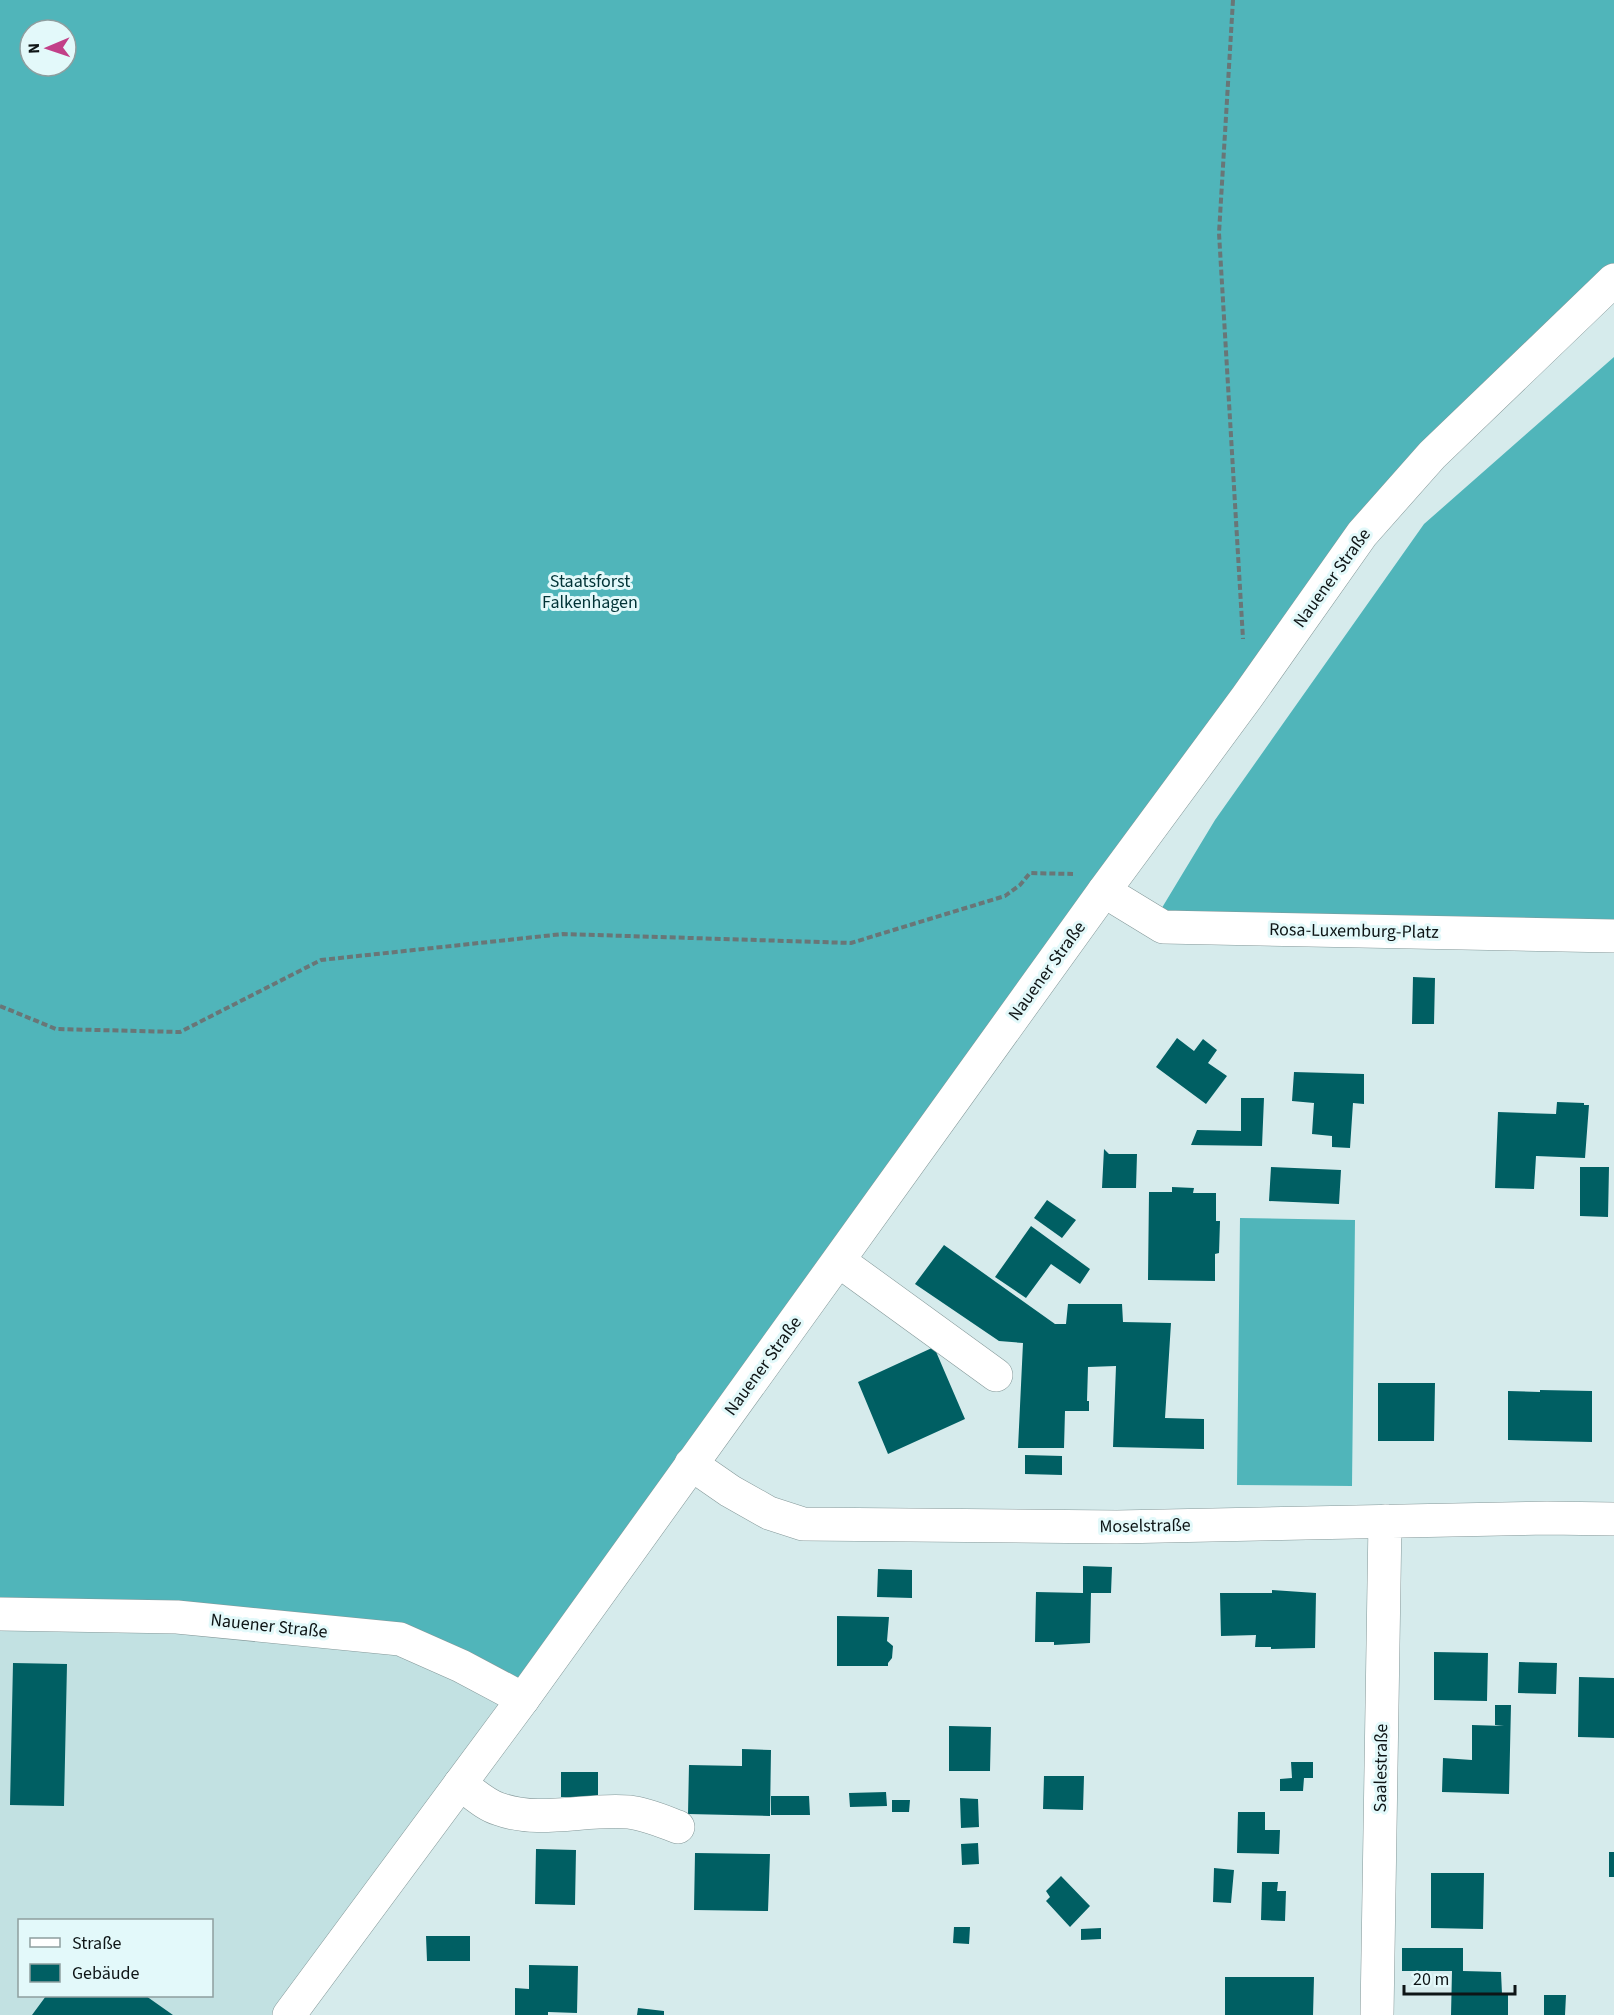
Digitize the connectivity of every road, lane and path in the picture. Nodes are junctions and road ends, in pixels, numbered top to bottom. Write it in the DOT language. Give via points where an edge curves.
graph roads {
  1 [pos="1233,0"];
  2 [pos="1614,280"];
  3 [pos="1247,697"];
  4 [pos="1107,887"];
  5 [pos="1614,936"];
  6 [pos="0,1006"];
  7 [pos="839,1261"];
  8 [pos="996,1375"];
  9 [pos="691,1464"];
  10 [pos="1614,1519"];
  11 [pos="1385,1521"];
  12 [pos="0,1614"];
  13 [pos="523,1699"];
  14 [pos="460,1784"];
  15 [pos="678,1827"];
  16 [pos="289,2015"];
  17 [pos="1377,2015"];
  1 -- 3 [label="path" via="1219,234"];
  2 -- 3 [label="main road, Nauener Straße" via="1432,455 1362,534"];
  3 -- 4 [label="main road, Nauener Straße"];
  4 -- 5 [label="main road, Rosa-Luxemburg-Platz" via="1163,927"];
  4 -- 6 [label="path" via="1081,874 1030,873 1005,896 851,943 563,934 321,960 180,1032 57,1029"];
  4 -- 7 [label="main road, Nauener Straße"];
  7 -- 8 [label="main road"];
  7 -- 9 [label="main road, Nauener Straße"];
  9 -- 11 [label="main road, Moselstraße" via="769,1513 804,1524 1116,1527"];
  9 -- 13 [label="main road, Nauener Straße"];
  10 -- 11 [label="main road, Moselstraße"];
  11 -- 17 [label="main road, Saalestraße"];
  12 -- 13 [label="main road, Nauener Straße" via="177,1617 400,1639"];
  13 -- 14 [label="main road, Nauener Straße"];
  14 -- 15 [label="main road" via="497,1809 517,1814 627,1812"];
  14 -- 16 [label="main road, Nauener Straße"];
}
